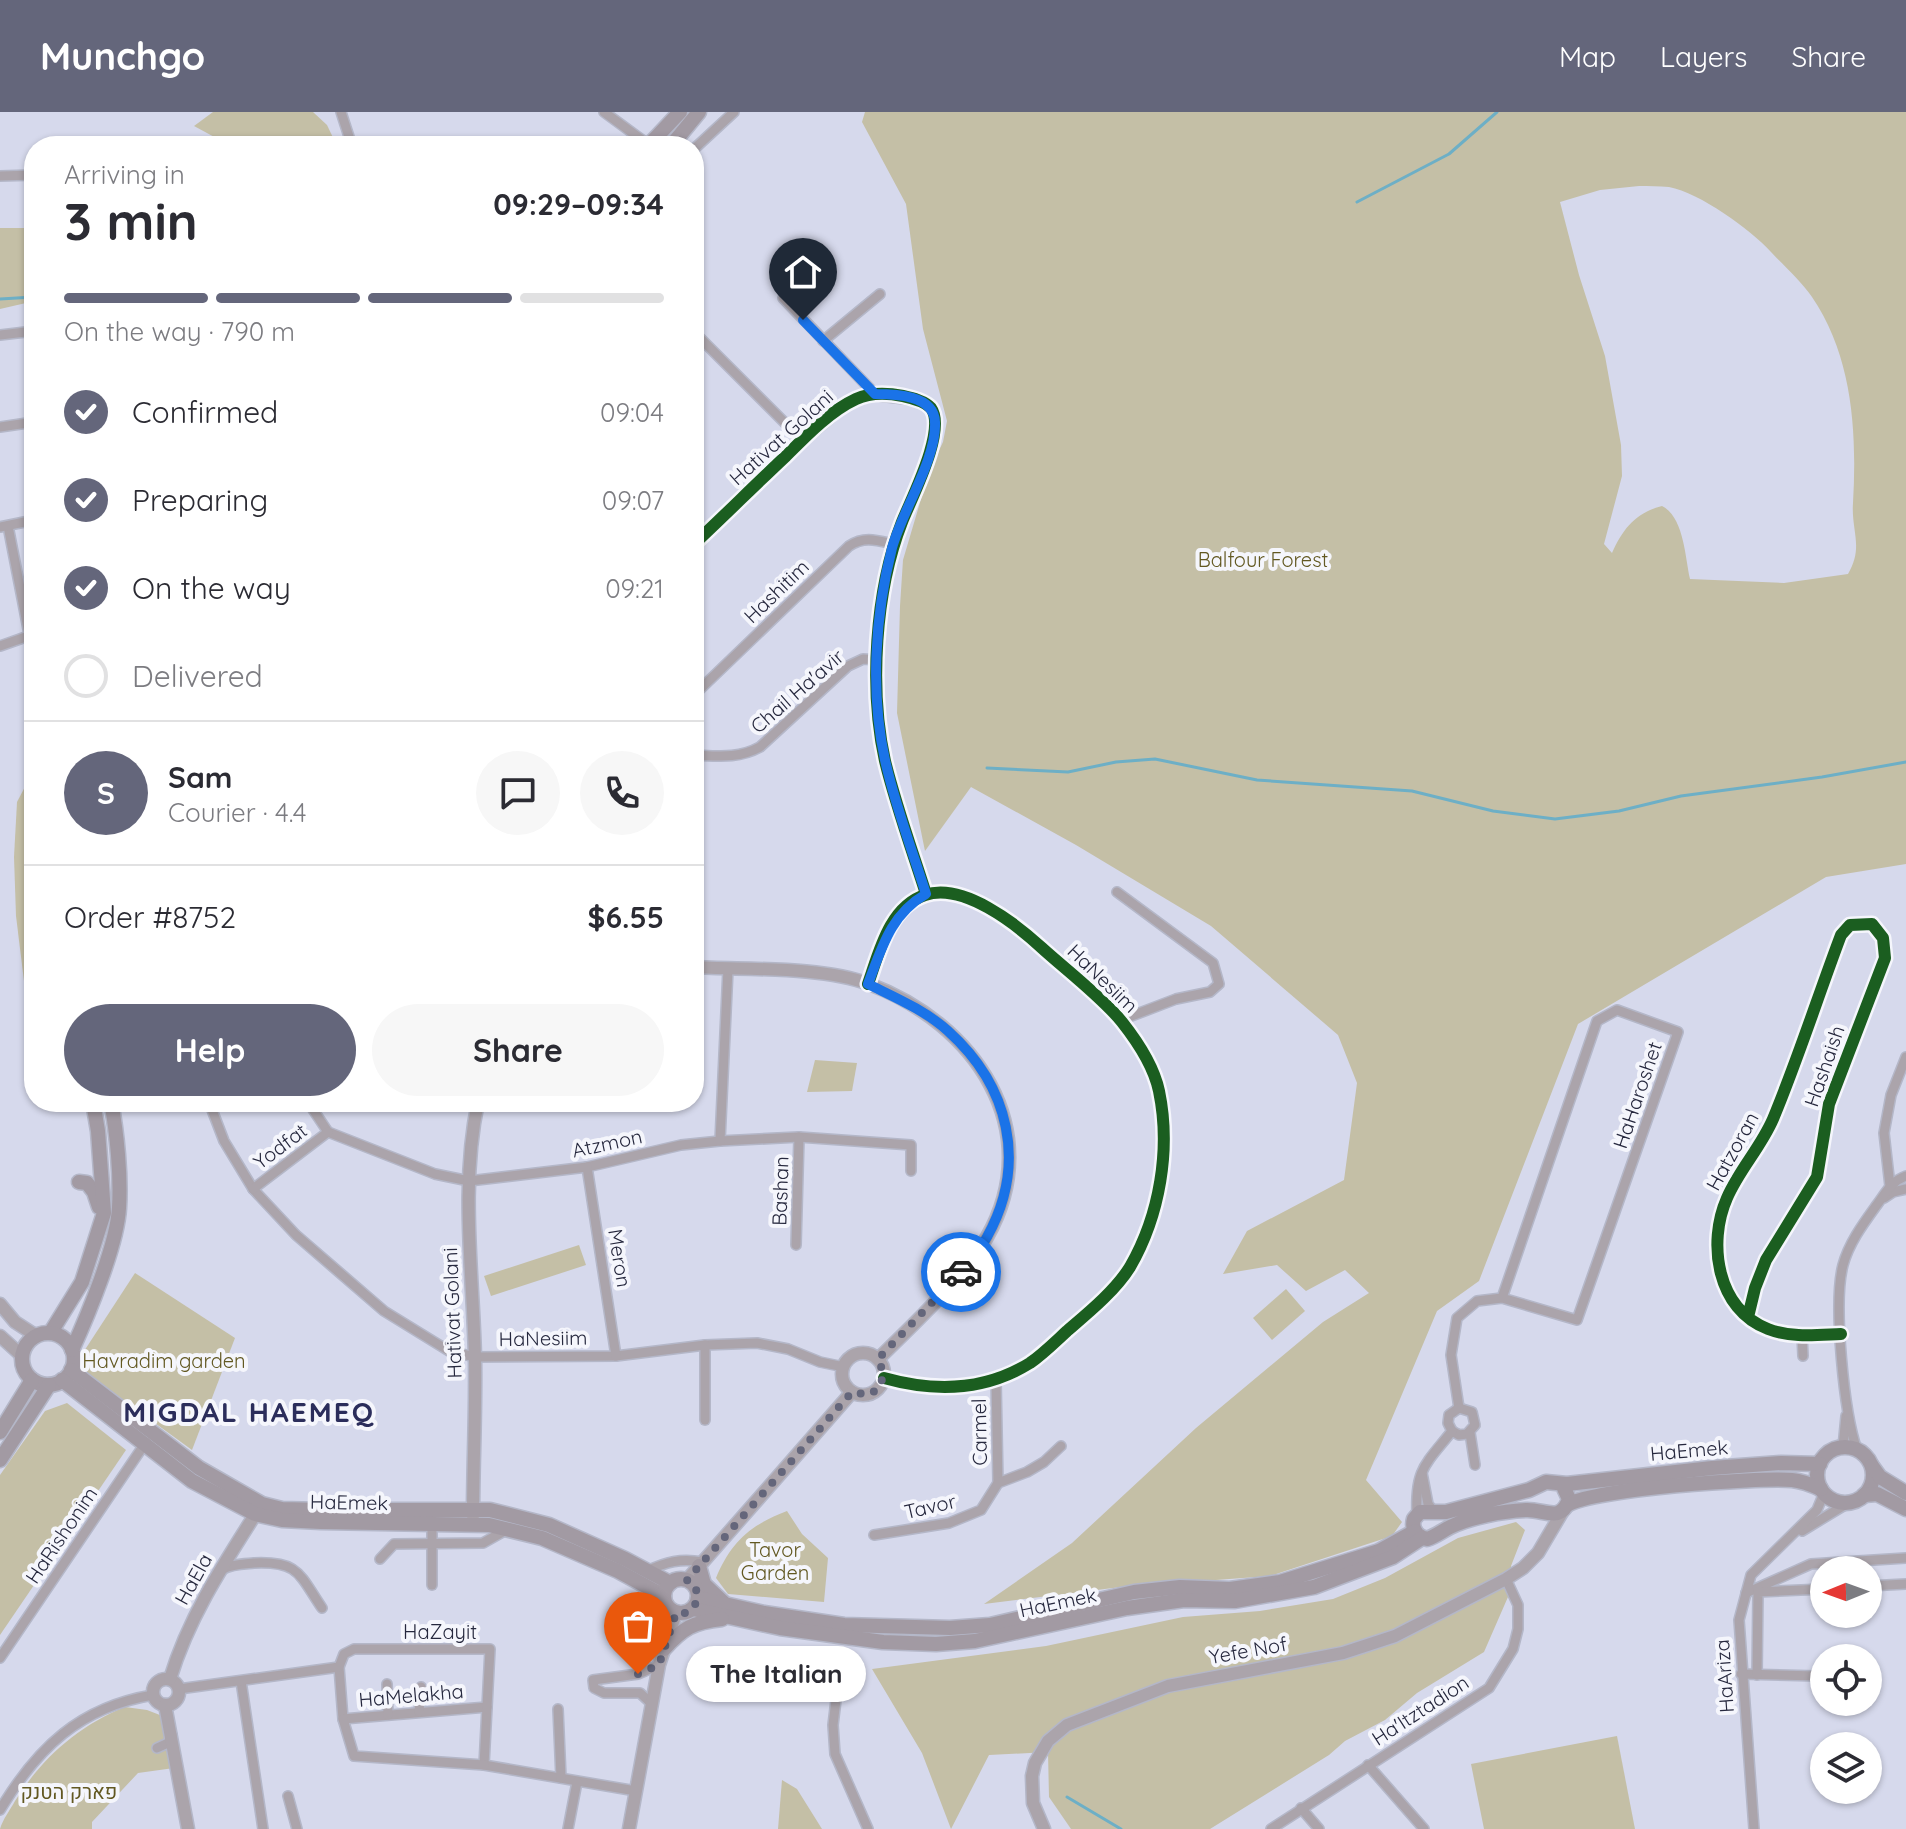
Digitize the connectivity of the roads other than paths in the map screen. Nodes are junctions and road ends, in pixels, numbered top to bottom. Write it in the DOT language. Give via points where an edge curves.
graph roads {
  1 [pos="341,112"];
  2 [pos="604,112"];
  3 [pos="680,112"];
  4 [pos="699,112"];
  5 [pos="734,112"];
  6 [pos="349,136"];
  7 [pos="636,136"];
  8 [pos="658,136"];
  9 [pos="679,136"];
  10 [pos="704,140"];
  11 [pos="24,175"];
  12 [pos="0,176"];
  13 [pos="880,294"];
  14 [pos="783,298"];
  15 [pos="24,332"];
  16 [pos="0,335"];
  17 [pos="823,341"];
  18 [pos="704,342"];
  19 [pos="875,394"];
  20 [pos="909,398"];
  21 [pos="24,423"];
  22 [pos="0,427"];
  23 [pos="802,440"];
  24 [pos="24,522"];
  25 [pos="4,526"];
  26 [pos="704,534"];
  27 [pos="893,544"];
  28 [pos="24,603"];
  29 [pos="24,637"];
  30 [pos="0,646"];
  31 [pos="878,660"];
  32 [pos="704,685"];
  33 [pos="704,756"];
  34 [pos="1117,892"];
  35 [pos="926,894"];
  36 [pos="1885,958"];
  37 [pos="704,968"];
  38 [pos="728,969"];
  39 [pos="868,984"];
  40 [pos="1121,1020"];
  41 [pos="1906,1057"];
  42 [pos="94,1112"];
  43 [pos="113,1112"];
  44 [pos="213,1112"];
  45 [pos="315,1112"];
  46 [pos="477,1112"];
  47 [pos="328,1132"];
  48 [pos="799,1137"];
  49 [pos="720,1141"];
  50 [pos="100,1152"];
  51 [pos="587,1167"];
  52 [pos="911,1171"];
  53 [pos="1906,1176"];
  54 [pos="469,1181"];
  55 [pos="1890,1186"];
  56 [pos="253,1189"];
  57 [pos="1906,1189"];
  58 [pos="1881,1200"];
  59 [pos="102,1218"];
  60 [pos="796,1245"];
  61 [pos="1502,1298"];
  62 [pos="0,1304"];
  63 [pos="1748,1317"];
  64 [pos="51,1332"];
  65 [pos="1841,1334"];
  66 [pos="35,1335"];
  67 [pos="1802,1335"];
  68 [pos="0,1336"];
  69 [pos="705,1345"];
  70 [pos="72,1350"];
  71 [pos="21,1355"];
  72 [pos="616,1356"];
  73 [pos="1803,1356"];
  74 [pos="475,1357"];
  75 [pos="878,1359"];
  76 [pos="844,1367"];
  77 [pos="61,1378"];
  78 [pos="884,1378"];
  79 [pos="32,1380"];
  80 [pos="996,1380"];
  81 [pos="852,1392"];
  82 [pos="1459,1408"];
  83 [pos="705,1420"];
  84 [pos="1452,1431"];
  85 [pos="0,1432"];
  86 [pos="1470,1433"];
  87 [pos="148,1438"];
  88 [pos="1061,1446"];
  89 [pos="1850,1448"];
  90 [pos="0,1460"];
  91 [pos="1820,1464"];
  92 [pos="1475,1465"];
  93 [pos="1872,1466"];
  94 [pos="1421,1470"];
  95 [pos="998,1483"];
  96 [pos="1562,1484"];
  97 [pos="1823,1491"];
  98 [pos="1906,1493"];
  99 [pos="1864,1495"];
  100 [pos="1848,1503"];
  101 [pos="1566,1507"];
  102 [pos="258,1509"];
  103 [pos="1906,1509"];
  104 [pos="1434,1512"];
  105 [pos="1541,1512"];
  106 [pos="1417,1515"];
  107 [pos="432,1516"];
  108 [pos="473,1516"];
  109 [pos="509,1529"];
  110 [pos="1418,1534"];
  111 [pos="874,1535"];
  112 [pos="1789,1540"];
  113 [pos="432,1543"];
  114 [pos="1538,1553"];
  115 [pos="1906,1558"];
  116 [pos="380,1559"];
  117 [pos="700,1564"];
  118 [pos="219,1570"];
  119 [pos="647,1571"];
  120 [pos="1506,1579"];
  121 [pos="687,1580"];
  122 [pos="1906,1584"];
  123 [pos="432,1585"];
  124 [pos="1882,1585"];
  125 [pos="667,1589"];
  126 [pos="1810,1590"];
  127 [pos="1758,1592"];
  128 [pos="1746,1593"];
  129 [pos="723,1602"];
  130 [pos="696,1604"];
  131 [pos="322,1608"];
  132 [pos="676,1613"];
  133 [pos="738,1618"];
  134 [pos="664,1649"];
  135 [pos="0,1658"];
  136 [pos="659,1665"];
  137 [pos="339,1667"];
  138 [pos="1741,1674"];
  139 [pos="1757,1675"];
  140 [pos="1810,1676"];
  141 [pos="241,1681"];
  142 [pos="174,1684"];
  143 [pos="387,1684"];
  144 [pos="421,1687"];
  145 [pos="153,1695"];
  146 [pos="836,1700"];
  147 [pos="652,1704"];
  148 [pos="165,1705"];
  149 [pos="487,1707"];
  150 [pos="558,1709"];
  151 [pos="419,1712"];
  152 [pos="388,1715"];
  153 [pos="343,1719"];
  154 [pos="172,1735"];
  155 [pos="157,1748"];
  156 [pos="484,1765"];
  157 [pos="1368,1765"];
  158 [pos="561,1778"];
  159 [pos="577,1782"];
  160 [pos="636,1791"];
  161 [pos="288,1796"];
  162 [pos="1301,1808"];
  163 [pos="0,1810"];
  164 [pos="188,1829"];
  165 [pos="263,1829"];
  166 [pos="297,1829"];
  167 [pos="568,1829"];
  168 [pos="629,1829"];
  169 [pos="868,1829"];
  170 [pos="1044,1829"];
  171 [pos="1271,1829"];
  172 [pos="1319,1829"];
  173 [pos="1424,1829"];
  174 [pos="1754,1829"];
  1 -- 6 [label="street"];
  2 -- 7 [label="street"];
  3 -- 8 [label="main road"];
  4 -- 9 [label="main road"];
  5 -- 10 [label="street"];
  11 -- 12 [label="street"];
  13 -- 17 [label="street"];
  14 -- 17 [label="street"];
  15 -- 16 [label="street"];
  17 -- 19 [label="street"];
  18 -- 23 [label="street"];
  19 -- 20 [label="street, Hativat Golani"];
  19 -- 23 [label="street, Hativat Golani" via="840,408"];
  20 -- 27 [label="street" via="931,408 936,419 933,444"];
  21 -- 22 [label="street"];
  23 -- 26 [label="street, Hativat Golani"];
  24 -- 25 [label="street"];
  25 -- 28 [label="street"];
  27 -- 31 [label="street" via="882,592"];
  27 -- 32 [label="street, Hashitim" via="871,539 849,546"];
  29 -- 30 [label="street"];
  31 -- 33 [label="street, Chail Ha'avir" via="848,666 748,754"];
  31 -- 35 [label="street" via="885,759"];
  34 -- 40 [label="street" via="1213,963 1219,984 1210,992"];
  35 -- 39 [label="street" via="912,902 888,931"];
  35 -- 40 [label="street, HaNesiim" via="971,899 996,912"];
  36 -- 63 [label="street, Hashaish" via="1829,1104 1817,1177 1766,1260"];
  36 -- 63 [label="street, Hatzoran" via="1883,938 1872,924 1850,925 1841,935 1767,1133 1727,1196 1718,1222 1720,1278"];
  37 -- 38 [label="street"];
  38 -- 39 [label="street" via="822,975"];
  38 -- 49 [label="street"];
  39 -- 75 [label="street" via="946,1029 969,1053 992,1083 1009,1140 1009,1178 987,1238"];
  40 -- 80 [label="street, HaNesiim" via="1159,1089 1162,1172 1149,1223 1129,1268 1091,1310 1031,1362"];
  41 -- 55 [label="street" via="1884,1133"];
  42 -- 50 [label="main road"];
  43 -- 70 [label="main road" via="119,1208 114,1236"];
  44 -- 56 [label="street, HaNesiim"];
  45 -- 47 [label="street"];
  46 -- 54 [label="street, Hativat Golani"];
  47 -- 54 [label="street, Atzmon" via="435,1174"];
  47 -- 56 [label="street, Yodfat"];
  48 -- 49 [label="street, Atzmon"];
  48 -- 52 [label="street, Atzmon" via="911,1145"];
  48 -- 60 [label="street, Bashan"];
  49 -- 51 [label="street, Atzmon"];
  50 -- 59 [label="main road"];
  50 -- 59 [label="main road" via="95,1170 79,1182 94,1192"];
  51 -- 54 [label="street, Atzmon"];
  51 -- 72 [label="street, Meron"];
  53 -- 55 [label="street"];
  54 -- 74 [label="street, Hativat Golani"];
  55 -- 58 [label="street"];
  56 -- 74 [label="street, HaNesiim" via="296,1235 384,1311 449,1351"];
  57 -- 58 [label="street"];
  58 -- 65 [label="street" via="1857,1232 1843,1265"];
  59 -- 64 [label="main road" via="82,1282"];
  61 -- 61 [label="street, HaHaroshet" via="1597,1021 1617,1010 1678,1032 1577,1320"];
  61 -- 82 [label="street" via="1477,1301 1457,1318 1451,1355"];
  62 -- 66 [label="street"];
  63 -- 67 [label="street, Hatzoran" via="1766,1329"];
  64 -- 66 [label="main road"];
  64 -- 70 [label="main road"];
  65 -- 67 [label="street, Hatzoran"];
  65 -- 89 [label="street"];
  66 -- 71 [label="main road"];
  67 -- 73 [label="street"];
  68 -- 71 [label="street"];
  69 -- 72 [label="street, HaNesiim"];
  69 -- 76 [label="street, HaNesiim" via="757,1343"];
  69 -- 83 [label="street"];
  70 -- 77 [label="main road"];
  71 -- 79 [label="main road"];
  72 -- 74 [label="street, HaNesiim"];
  74 -- 108 [label="street, Hativat Golani"];
  75 -- 76 [label="street" via="859,1354"];
  75 -- 78 [label="street"];
  76 -- 81 [label="street" via="844,1384"];
  77 -- 79 [label="main road"];
  77 -- 87 [label="main road, HaEmek"];
  77 -- 90 [label="main road"];
  78 -- 80 [label="street, HaNesiim" via="930,1387"];
  78 -- 81 [label="street" via="875,1392"];
  79 -- 85 [label="main road"];
  80 -- 95 [label="street, Carmel"];
  81 -- 117 [label="street"];
  82 -- 84 [label="street" via="1449,1415"];
  82 -- 86 [label="street" via="1475,1416"];
  84 -- 86 [label="street"];
  84 -- 94 [label="street"];
  86 -- 92 [label="street"];
  87 -- 102 [label="main road, HaEmek"];
  87 -- 135 [label="street, HaRishonim"];
  88 -- 95 [label="street, Tavor" via="1027,1472"];
  89 -- 91 [label="main road" via="1829,1452"];
  89 -- 93 [label="main road" via="1864,1454"];
  91 -- 96 [label="main road, HaEmek" via="1712,1468"];
  91 -- 97 [label="main road"];
  93 -- 98 [label="main road"];
  93 -- 99 [label="main road" via="1872,1484"];
  94 -- 104 [label="street"];
  94 -- 106 [label="street"];
  95 -- 111 [label="street, Tavor" via="981,1510 949,1523"];
  96 -- 101 [label="main road" via="1568,1494"];
  96 -- 104 [label="main road, HaEmek" via="1546,1482"];
  97 -- 100 [label="main road"];
  97 -- 101 [label="main road, HaEmek" via="1795,1480 1744,1480 1593,1495"];
  97 -- 112 [label="street, HaAriza" via="1817,1510"];
  99 -- 100 [label="main road"];
  99 -- 103 [label="main road" via="1877,1494"];
  100 -- 112 [label="street, HaAriza"];
  101 -- 105 [label="main road, HaEmek" via="1554,1515"];
  101 -- 114 [label="street, Yefe Nof"];
  102 -- 107 [label="main road, HaEmek"];
  102 -- 118 [label="street, HaEla"];
  104 -- 106 [label="main road, HaEmek"];
  105 -- 110 [label="main road, HaEmek" via="1499,1514 1462,1523 1432,1538"];
  105 -- 114 [label="street" via="1545,1531"];
  106 -- 110 [label="main road" via="1413,1523"];
  107 -- 108 [label="main road, HaEmek"];
  107 -- 113 [label="street"];
  108 -- 109 [label="main road, HaEmek"];
  108 -- 119 [label="main road, HaEmek" via="549,1525"];
  109 -- 113 [label="street" via="483,1543"];
  109 -- 125 [label="main road, HaEmek"];
  110 -- 129 [label="main road, HaEmek" via="1280,1582 1134,1592 990,1625 844,1625"];
  110 -- 133 [label="main road, HaEmek" via="1393,1557 1314,1587 1235,1601 1184,1600 1127,1608 975,1641 883,1642"];
  112 -- 128 [label="street, HaAriza" via="1751,1575"];
  113 -- 116 [label="street" via="394,1544"];
  113 -- 123 [label="street"];
  114 -- 120 [label="street, Yefe Nof"];
  115 -- 128 [label="street" via="1811,1564"];
  117 -- 119 [label="street" via="688,1559"];
  117 -- 121 [label="street"];
  117 -- 129 [label="main road" via="704,1584"];
  118 -- 131 [label="street" via="252,1563 290,1565"];
  118 -- 142 [label="street, HaEla" via="179,1649"];
  119 -- 125 [label="main road, HaEmek"];
  120 -- 157 [label="street, Ha'Itztadion" via="1518,1605 1518,1629 1513,1649 1489,1688"];
  120 -- 170 [label="street, Yefe Nof" via="1378,1643 1177,1684 1067,1725 1048,1741 1032,1776 1033,1803"];
  121 -- 125 [label="main road" via="678,1579"];
  121 -- 130 [label="main road" via="696,1587"];
  122 -- 124 [label="street"];
  125 -- 132 [label="main road" via="667,1606"];
  126 -- 127 [label="street"];
  127 -- 128 [label="street"];
  127 -- 139 [label="street"];
  128 -- 138 [label="street, HaAriza" via="1739,1620"];
  129 -- 130 [label="main road, HaEmek"];
  130 -- 132 [label="main road" via="687,1613"];
  130 -- 133 [label="main road, HaEmek"];
  132 -- 134 [label="street"];
  133 -- 134 [label="main road" via="704,1621 681,1630"];
  134 -- 136 [label="street"];
  136 -- 147 [label="street"];
  136 -- 147 [label="street" via="638,1674 593,1680 594,1688 604,1693 640,1693"];
  137 -- 141 [label="street, HaZayit"];
  137 -- 149 [label="street, HaZayit" via="344,1654 354,1649 490,1649"];
  137 -- 153 [label="street, HaMelakha"];
  138 -- 139 [label="street"];
  138 -- 174 [label="street, HaAriza"];
  139 -- 140 [label="street"];
  141 -- 142 [label="street, HaZayit"];
  141 -- 165 [label="street"];
  142 -- 145 [label="street" via="162,1679 155,1683"];
  142 -- 148 [label="street" via="176,1701"];
  143 -- 152 [label="street"];
  144 -- 151 [label="street"];
  145 -- 148 [label="street"];
  145 -- 163 [label="street" via="113,1703 55,1740 21,1775"];
  146 -- 169 [label="street" via="835,1754"];
  147 -- 160 [label="street"];
  148 -- 154 [label="street"];
  149 -- 151 [label="street, HaMelakha"];
  149 -- 156 [label="street, HaZayit"];
  150 -- 158 [label="street"];
  151 -- 152 [label="street, HaMelakha"];
  152 -- 153 [label="street, HaMelakha"];
  153 -- 156 [label="street" via="354,1756"];
  154 -- 155 [label="street"];
  154 -- 164 [label="street"];
  156 -- 158 [label="street"];
  157 -- 162 [label="street, Ha'Itztadion"];
  157 -- 173 [label="street"];
  158 -- 159 [label="street"];
  159 -- 160 [label="street"];
  159 -- 167 [label="street"];
  160 -- 168 [label="street"];
  161 -- 166 [label="street"];
  162 -- 171 [label="street, Ha'Itztadion"];
  162 -- 172 [label="street"];
}
